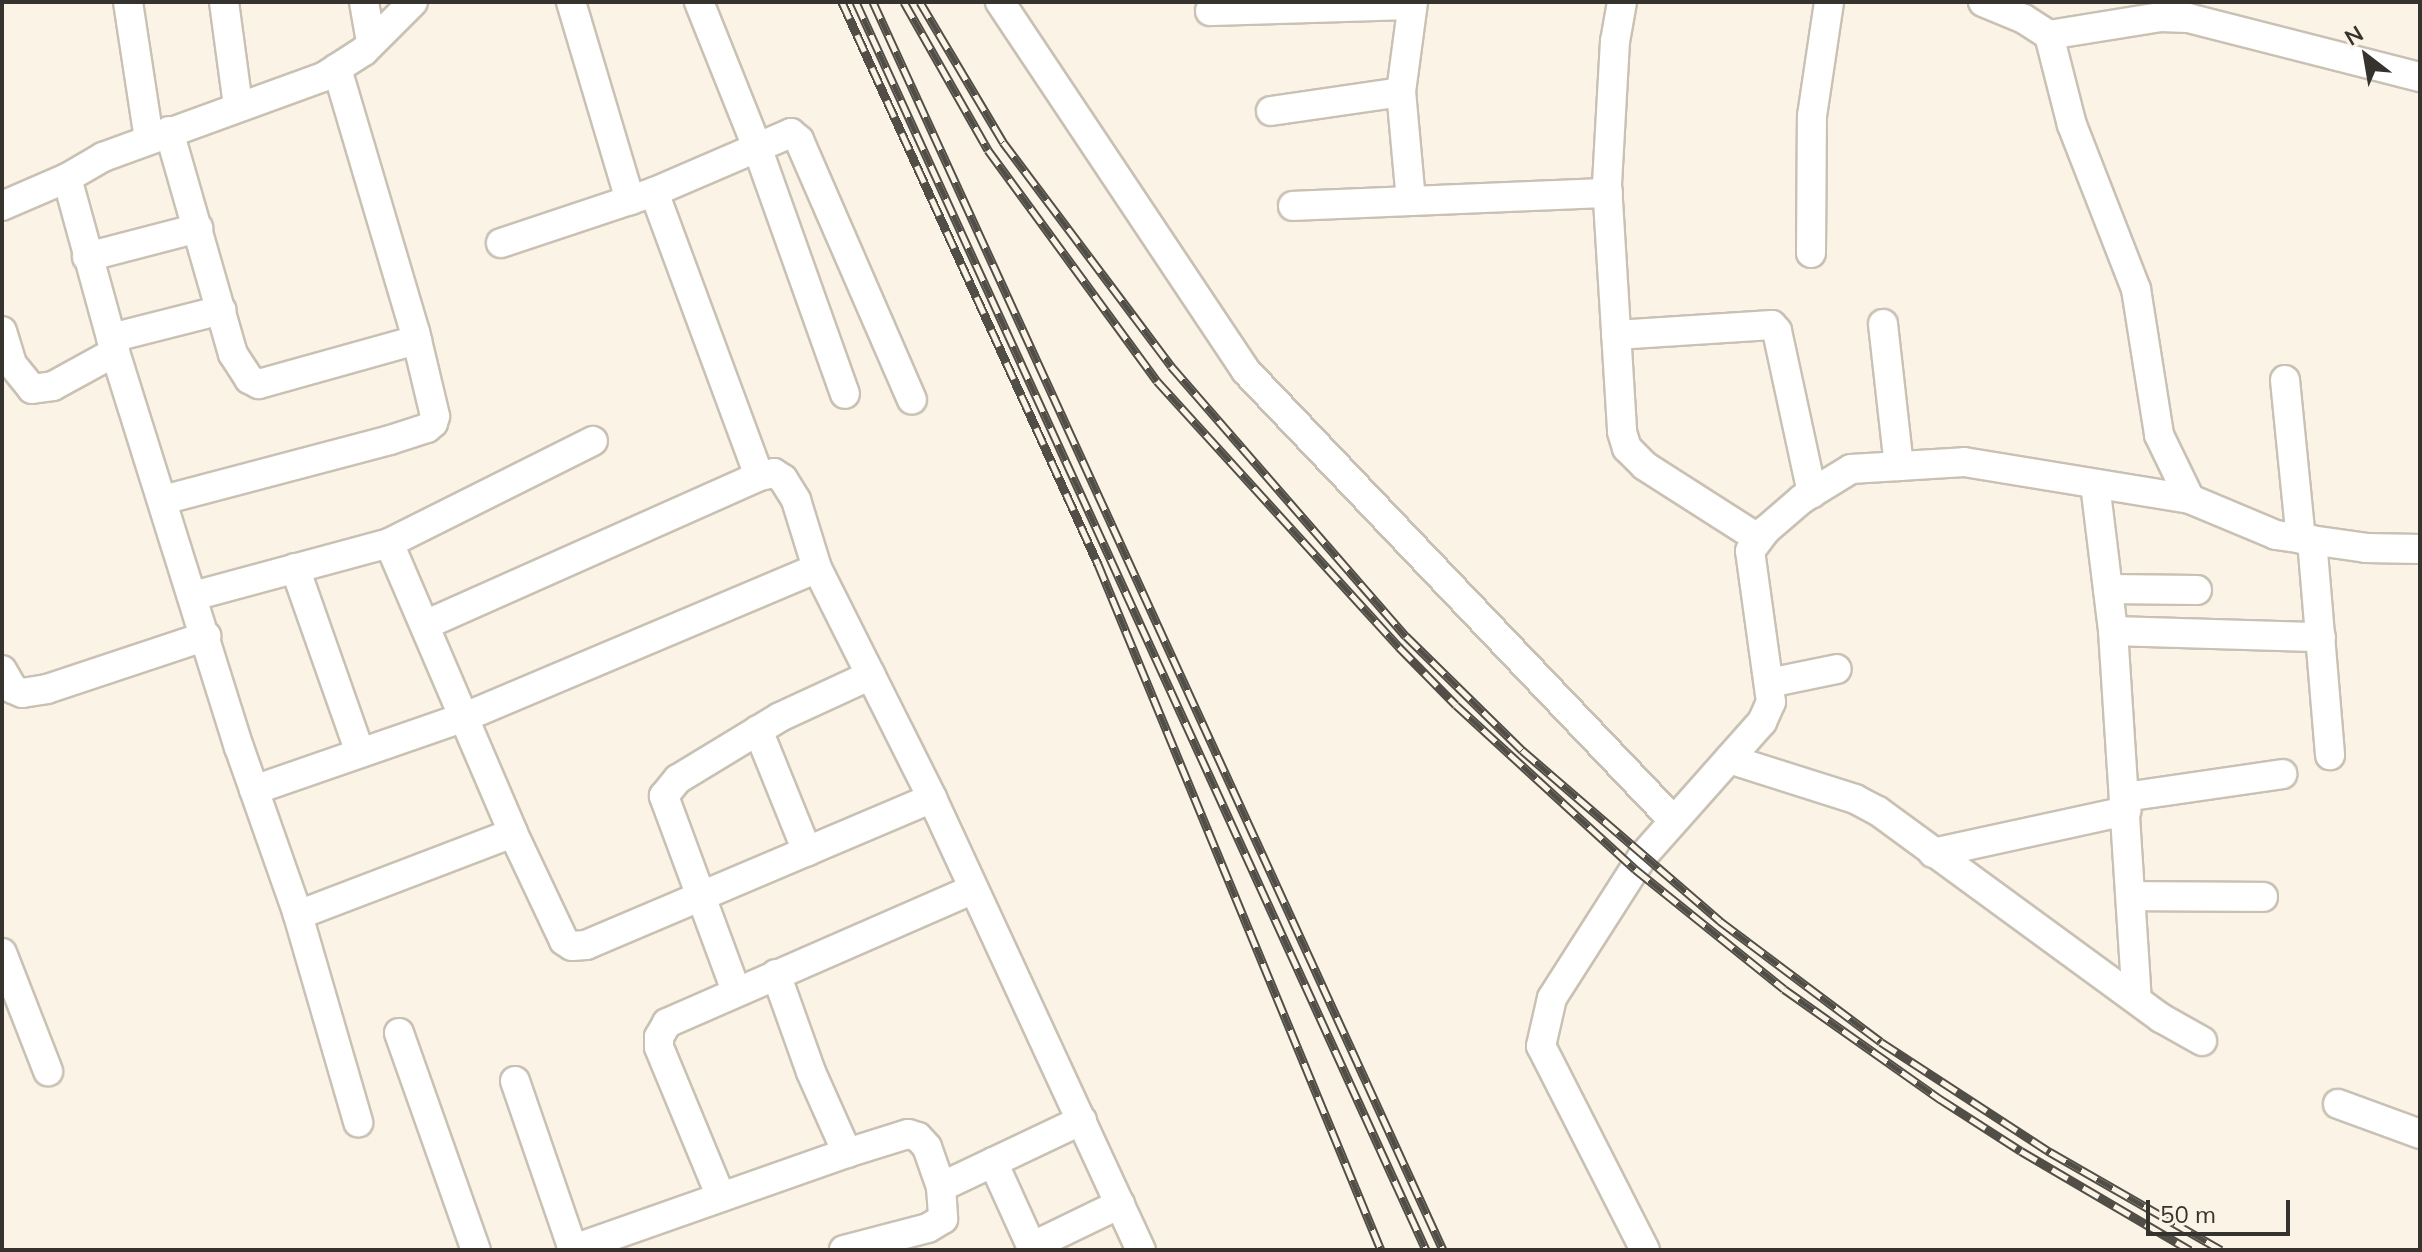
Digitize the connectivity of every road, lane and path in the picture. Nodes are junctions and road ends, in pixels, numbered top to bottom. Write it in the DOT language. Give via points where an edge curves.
graph roads {
  1 [pos="128,2"];
  2 [pos="224,2"];
  3 [pos="364,2"];
  4 [pos="413,2"];
  5 [pos="571,2"];
  6 [pos="699,2"];
  7 [pos="1000,2"];
  8 [pos="1622,2"];
  9 [pos="1829,2"];
  10 [pos="1983,2"];
  11 [pos="1412,4"];
  12 [pos="1210,11"];
  13 [pos="2126,12"];
  14 [pos="2215,14"];
  15 [pos="2049,35"];
  16 [pos="371,42"];
  17 [pos="337,68"];
  18 [pos="2420,77"];
  19 [pos="1401,92"];
  20 [pos="238,106"];
  21 [pos="1271,111"];
  22 [pos="159,135"];
  23 [pos="757,147"];
  24 [pos="67,178"];
  25 [pos="1608,193"];
  26 [pos="642,196"];
  27 [pos="1411,201"];
  28 [pos="2,206"];
  29 [pos="1293,206"];
  30 [pos="198,228"];
  31 [pos="501,243"];
  32 [pos="1811,253"];
  33 [pos="87,257"];
  34 [pos="222,310"];
  35 [pos="1883,324"];
  36 [pos="2,331"];
  37 [pos="1616,335"];
  38 [pos="417,340"];
  39 [pos="113,345"];
  40 [pos="2285,380"];
  41 [pos="845,394"];
  42 [pos="912,400"];
  43 [pos="593,441"];
  44 [pos="1899,466"];
  45 [pos="759,476"];
  46 [pos="2095,484"];
  47 [pos="1812,493"];
  48 [pos="2190,499"];
  49 [pos="163,500"];
  50 [pos="1759,539"];
  51 [pos="2307,539"];
  52 [pos="389,543"];
  53 [pos="2420,549"];
  54 [pos="295,568"];
  55 [pos="817,568"];
  56 [pos="2108,589"];
  57 [pos="2197,590"];
  58 [pos="193,596"];
  59 [pos="425,625"];
  60 [pos="2113,631"];
  61 [pos="206,636"];
  62 [pos="2321,637"];
  63 [pos="1837,669"];
  64 [pos="2,670"];
  65 [pos="871,675"];
  66 [pos="1769,683"];
  67 [pos="465,717"];
  68 [pos="758,730"];
  69 [pos="360,753"];
  70 [pos="2330,755"];
  71 [pos="1729,759"];
  72 [pos="2282,774"];
  73 [pos="254,790"];
  74 [pos="932,798"];
  75 [pos="2126,804"];
  76 [pos="1674,821"];
  77 [pos="513,833"];
  78 [pos="807,851"];
  79 [pos="1933,853"];
  80 [pos="973,889"];
  81 [pos="702,896"];
  82 [pos="2131,896"];
  83 [pos="2263,897"];
  84 [pos="298,915"];
  85 [pos="2,953"];
  86 [pos="776,974"];
  87 [pos="736,991"];
  88 [pos="2137,999"];
  89 [pos="399,1033"];
  90 [pos="2202,1041"];
  91 [pos="48,1071"];
  92 [pos="515,1081"];
  93 [pos="2338,1104"];
  94 [pos="1082,1120"];
  95 [pos="358,1122"];
  96 [pos="2420,1134"];
  97 [pos="847,1153"];
  98 [pos="993,1162"];
  99 [pos="941,1187"];
  100 [pos="721,1197"];
  101 [pos="1120,1204"];
  102 [pos="1032,1248"];
  103 [pos="476,1250"];
  104 [pos="572,1250"];
  105 [pos="844,1250"];
  106 [pos="1141,1250"];
  107 [pos="1645,1250"];
  1 -- 22 [label="street"];
  2 -- 20 [label="street"];
  3 -- 16 [label="street"];
  4 -- 16 [label="street"];
  5 -- 26 [label="street"];
  6 -- 23 [label="street"];
  7 -- 76 [label="street" via="1246,371"];
  8 -- 25 [label="street" via="1615,41"];
  9 -- 32 [label="street" via="1812,116"];
  10 -- 15 [label="street"];
  11 -- 12 [label="street"];
  11 -- 19 [label="street"];
  13 -- 14 [label="street" via="2160,17"];
  13 -- 15 [label="street"];
  14 -- 18 [label="street"];
  15 -- 48 [label="street" via="2072,125 2136,289 2159,435"];
  16 -- 17 [label="street"];
  17 -- 20 [label="street"];
  17 -- 38 [label="street"];
  19 -- 21 [label="street"];
  19 -- 27 [label="street"];
  20 -- 22 [label="street"];
  22 -- 24 [label="street"];
  22 -- 30 [label="street"];
  23 -- 26 [label="street"];
  23 -- 41 [label="street"];
  23 -- 42 [label="street" via="791,133 799,140"];
  24 -- 28 [label="street"];
  24 -- 33 [label="street"];
  25 -- 27 [label="street"];
  25 -- 37 [label="street"];
  26 -- 31 [label="street"];
  26 -- 45 [label="street"];
  27 -- 29 [label="street"];
  30 -- 33 [label="street"];
  30 -- 34 [label="street"];
  33 -- 39 [label="street"];
  34 -- 38 [label="street" via="233,354 249,379 259,384"];
  34 -- 39 [label="street"];
  35 -- 44 [label="street"];
  36 -- 39 [label="street" via="12,364 32,389 53,386"];
  37 -- 47 [label="street" via="1772,325"];
  37 -- 50 [label="street" via="1627,448 1645,466"];
  38 -- 49 [label="street" via="435,416 427,428"];
  39 -- 49 [label="street"];
  40 -- 51 [label="street"];
  43 -- 52 [label="street"];
  44 -- 46 [label="street" via="1964,462"];
  44 -- 47 [label="street" via="1851,469"];
  45 -- 55 [label="street" via="774,473 783,479 796,500"];
  45 -- 59 [label="street"];
  46 -- 48 [label="street"];
  46 -- 56 [label="street"];
  47 -- 50 [label="street"];
  48 -- 51 [label="street" via="2276,535"];
  49 -- 58 [label="street"];
  50 -- 66 [label="street" via="1750,551"];
  51 -- 53 [label="street"];
  51 -- 62 [label="street"];
  52 -- 54 [label="street"];
  52 -- 59 [label="street"];
  54 -- 58 [label="street"];
  54 -- 69 [label="street"];
  55 -- 65 [label="street"];
  55 -- 67 [label="street"];
  56 -- 57 [label="street"];
  56 -- 60 [label="street"];
  58 -- 61 [label="street"];
  59 -- 67 [label="street"];
  60 -- 62 [label="street"];
  60 -- 75 [label="street"];
  61 -- 64 [label="street" via="47,689 22,693 13,689"];
  61 -- 73 [label="street"];
  62 -- 70 [label="street"];
  63 -- 66 [label="street"];
  65 -- 68 [label="street"];
  65 -- 74 [label="street"];
  66 -- 71 [label="street" via="1771,702 1762,722"];
  67 -- 69 [label="street"];
  67 -- 77 [label="street"];
  68 -- 78 [label="street"];
  68 -- 81 [label="street" via="678,779 664,796"];
  69 -- 73 [label="street"];
  71 -- 76 [label="street"];
  71 -- 79 [label="street" via="1855,799"];
  72 -- 75 [label="street"];
  73 -- 84 [label="street"];
  74 -- 78 [label="street"];
  74 -- 80 [label="street"];
  75 -- 79 [label="street"];
  75 -- 82 [label="street"];
  76 -- 107 [label="street" via="1642,857 1552,998 1541,1046"];
  77 -- 81 [label="street" via="564,941 572,946 586,945"];
  77 -- 84 [label="street"];
  78 -- 81 [label="street"];
  79 -- 88 [label="street"];
  80 -- 86 [label="street"];
  80 -- 94 [label="street"];
  81 -- 87 [label="street"];
  82 -- 83 [label="street"];
  82 -- 88 [label="street"];
  84 -- 95 [label="street"];
  85 -- 91 [label="street"];
  86 -- 87 [label="street"];
  86 -- 97 [label="street"];
  87 -- 100 [label="street" via="667,1023 659,1037"];
  88 -- 90 [label="street"];
  89 -- 103 [label="street"];
  92 -- 104 [label="street"];
  93 -- 96 [label="street"];
  94 -- 98 [label="street"];
  94 -- 101 [label="street"];
  97 -- 99 [label="street" via="908,1134 918,1137"];
  97 -- 100 [label="street"];
  98 -- 99 [label="street"];
  98 -- 102 [label="street"];
  99 -- 105 [label="street" via="943,1219 928,1228"];
  100 -- 104 [label="street"];
  101 -- 102 [label="street"];
  101 -- 106 [label="street"];
}
